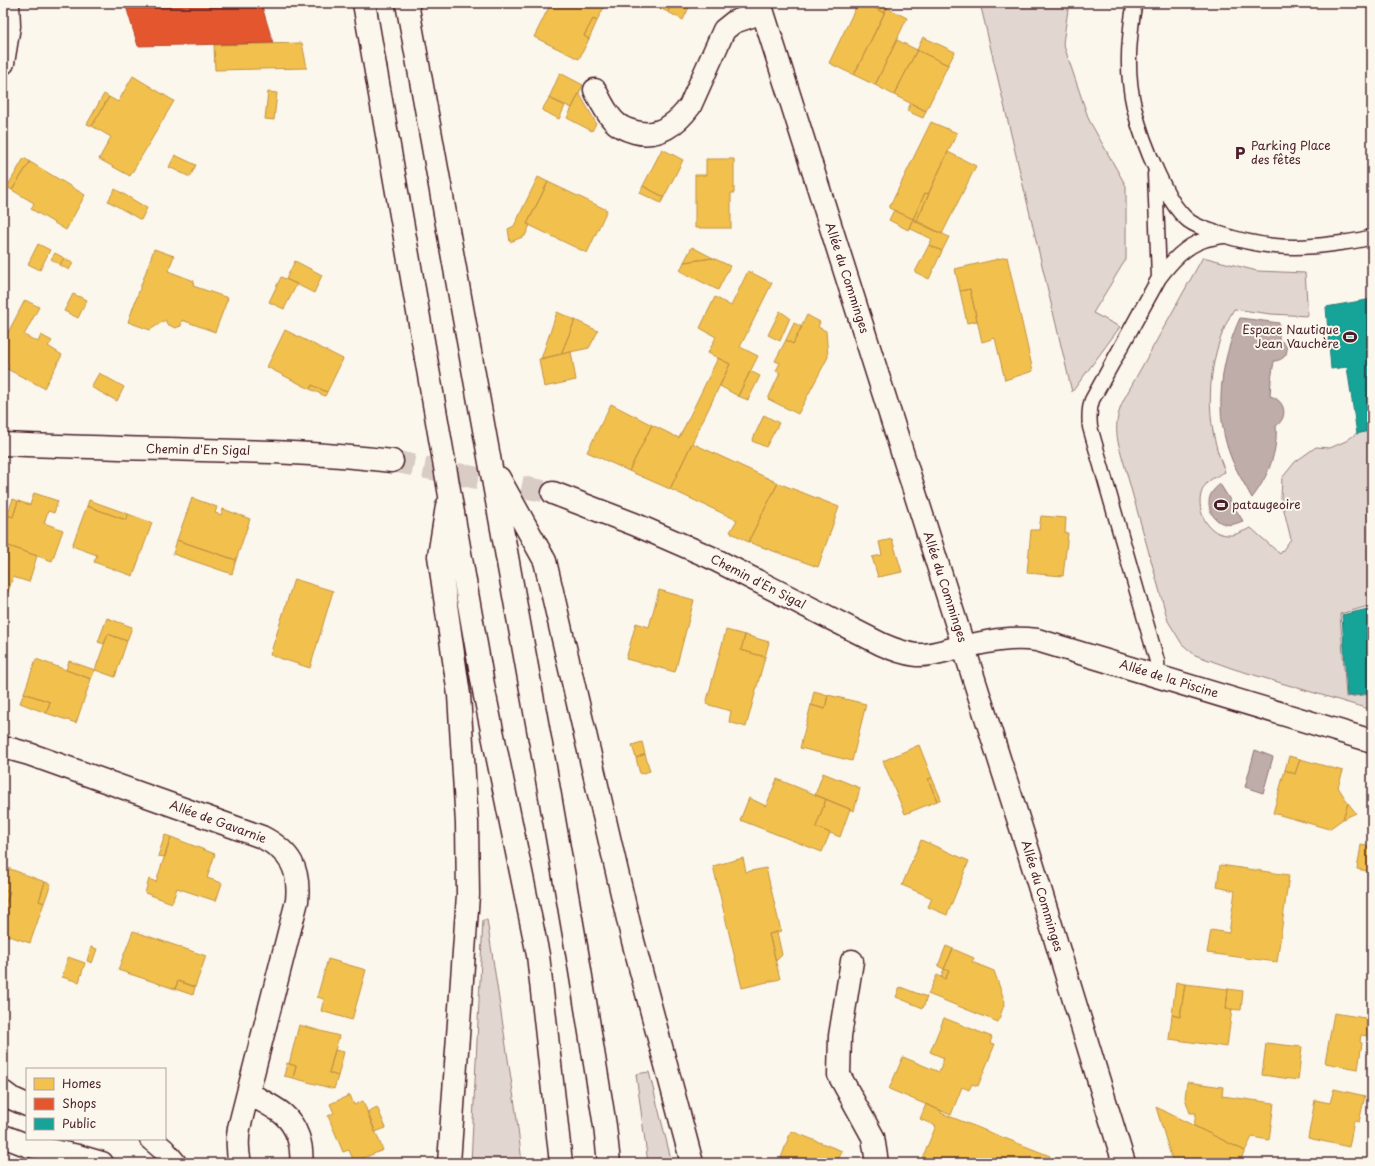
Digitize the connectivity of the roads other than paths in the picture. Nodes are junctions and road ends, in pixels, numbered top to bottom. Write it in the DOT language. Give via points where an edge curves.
graph roads {
  1 [pos="8,3"];
  2 [pos="364,3"];
  3 [pos="407,3"];
  4 [pos="1136,3"];
  5 [pos="761,7"];
  6 [pos="3,63"];
  7 [pos="595,90"];
  8 [pos="1155,167"];
  9 [pos="1224,236"];
  10 [pos="1372,237"];
  11 [pos="1159,278"];
  12 [pos="3,444"];
  13 [pos="392,461"];
  14 [pos="491,463"];
  15 [pos="450,487"];
  16 [pos="553,493"];
  17 [pos="974,645"];
  18 [pos="1158,676"];
  19 [pos="1372,741"];
  20 [pos="3,749"];
  21 [pos="852,961"];
  22 [pos="3,1092"];
  23 [pos="248,1093"];
  24 [pos="26,1105"];
  25 [pos="3,1136"];
  26 [pos="151,1140"];
  27 [pos="102,1163"];
  28 [pos="175,1163"];
  29 [pos="240,1163"];
  30 [pos="301,1163"];
  31 [pos="449,1163"];
  32 [pos="561,1163"];
  33 [pos="609,1163"];
  34 [pos="692,1163"];
  35 [pos="877,1163"];
  36 [pos="1124,1163"];
  1 -- 6 [label="main road" via="9,26"];
  2 -- 15 [label="main road"];
  3 -- 14 [label="main road"];
  4 -- 8 [label="lane" via="1128,53 1130,92 1134,114"];
  5 -- 7 [label="main road, Allée du Comminges" via="724,30 690,106 668,127 656,133 642,134 627,130 614,120"];
  5 -- 17 [label="main road, Allée du Comminges"];
  8 -- 9 [label="lane" via="1178,211 1190,222"];
  8 -- 11 [label="lane"];
  9 -- 10 [label="lane" via="1288,248"];
  9 -- 11 [label="lane" via="1204,240 1189,248 1175,258"];
  11 -- 18 [label="lane" via="1092,400 1089,410 1090,426 1157,661"];
  12 -- 13 [label="main road, Chemin d'En Sigal" via="270,451"];
  14 -- 33 [label="main road" via="578,958"];
  14 -- 34 [label="main road" via="545,561 633,941"];
  15 -- 31 [label="main road" via="439,556 459,695 467,823 468,895"];
  15 -- 32 [label="main road" via="485,696 538,955"];
  16 -- 17 [label="main road, Chemin d'En Sigal" via="634,524 710,558 901,652 917,655 938,653"];
  17 -- 18 [label="main road, Allée de la Piscine" via="1011,638 1037,640"];
  17 -- 36 [label="main road, Allée du Comminges" via="1028,850"];
  18 -- 19 [label="main road, Allée de la Piscine"];
  20 -- 23 [label="main road, Allée de Gavarnie" via="30,754 262,836 283,850 296,876 297,901"];
  21 -- 35 [label="main road" via="840,1036 839,1075 873,1137"];
  22 -- 24 [label="main road"];
  23 -- 29 [label="main road, Allée de Gavarnie" via="237,1141"];
  23 -- 30 [label="main road" via="284,1115 292,1125 298,1137"];
  25 -- 27 [label="main road" via="29,1146"];
  26 -- 28 [label="main road"];
}
